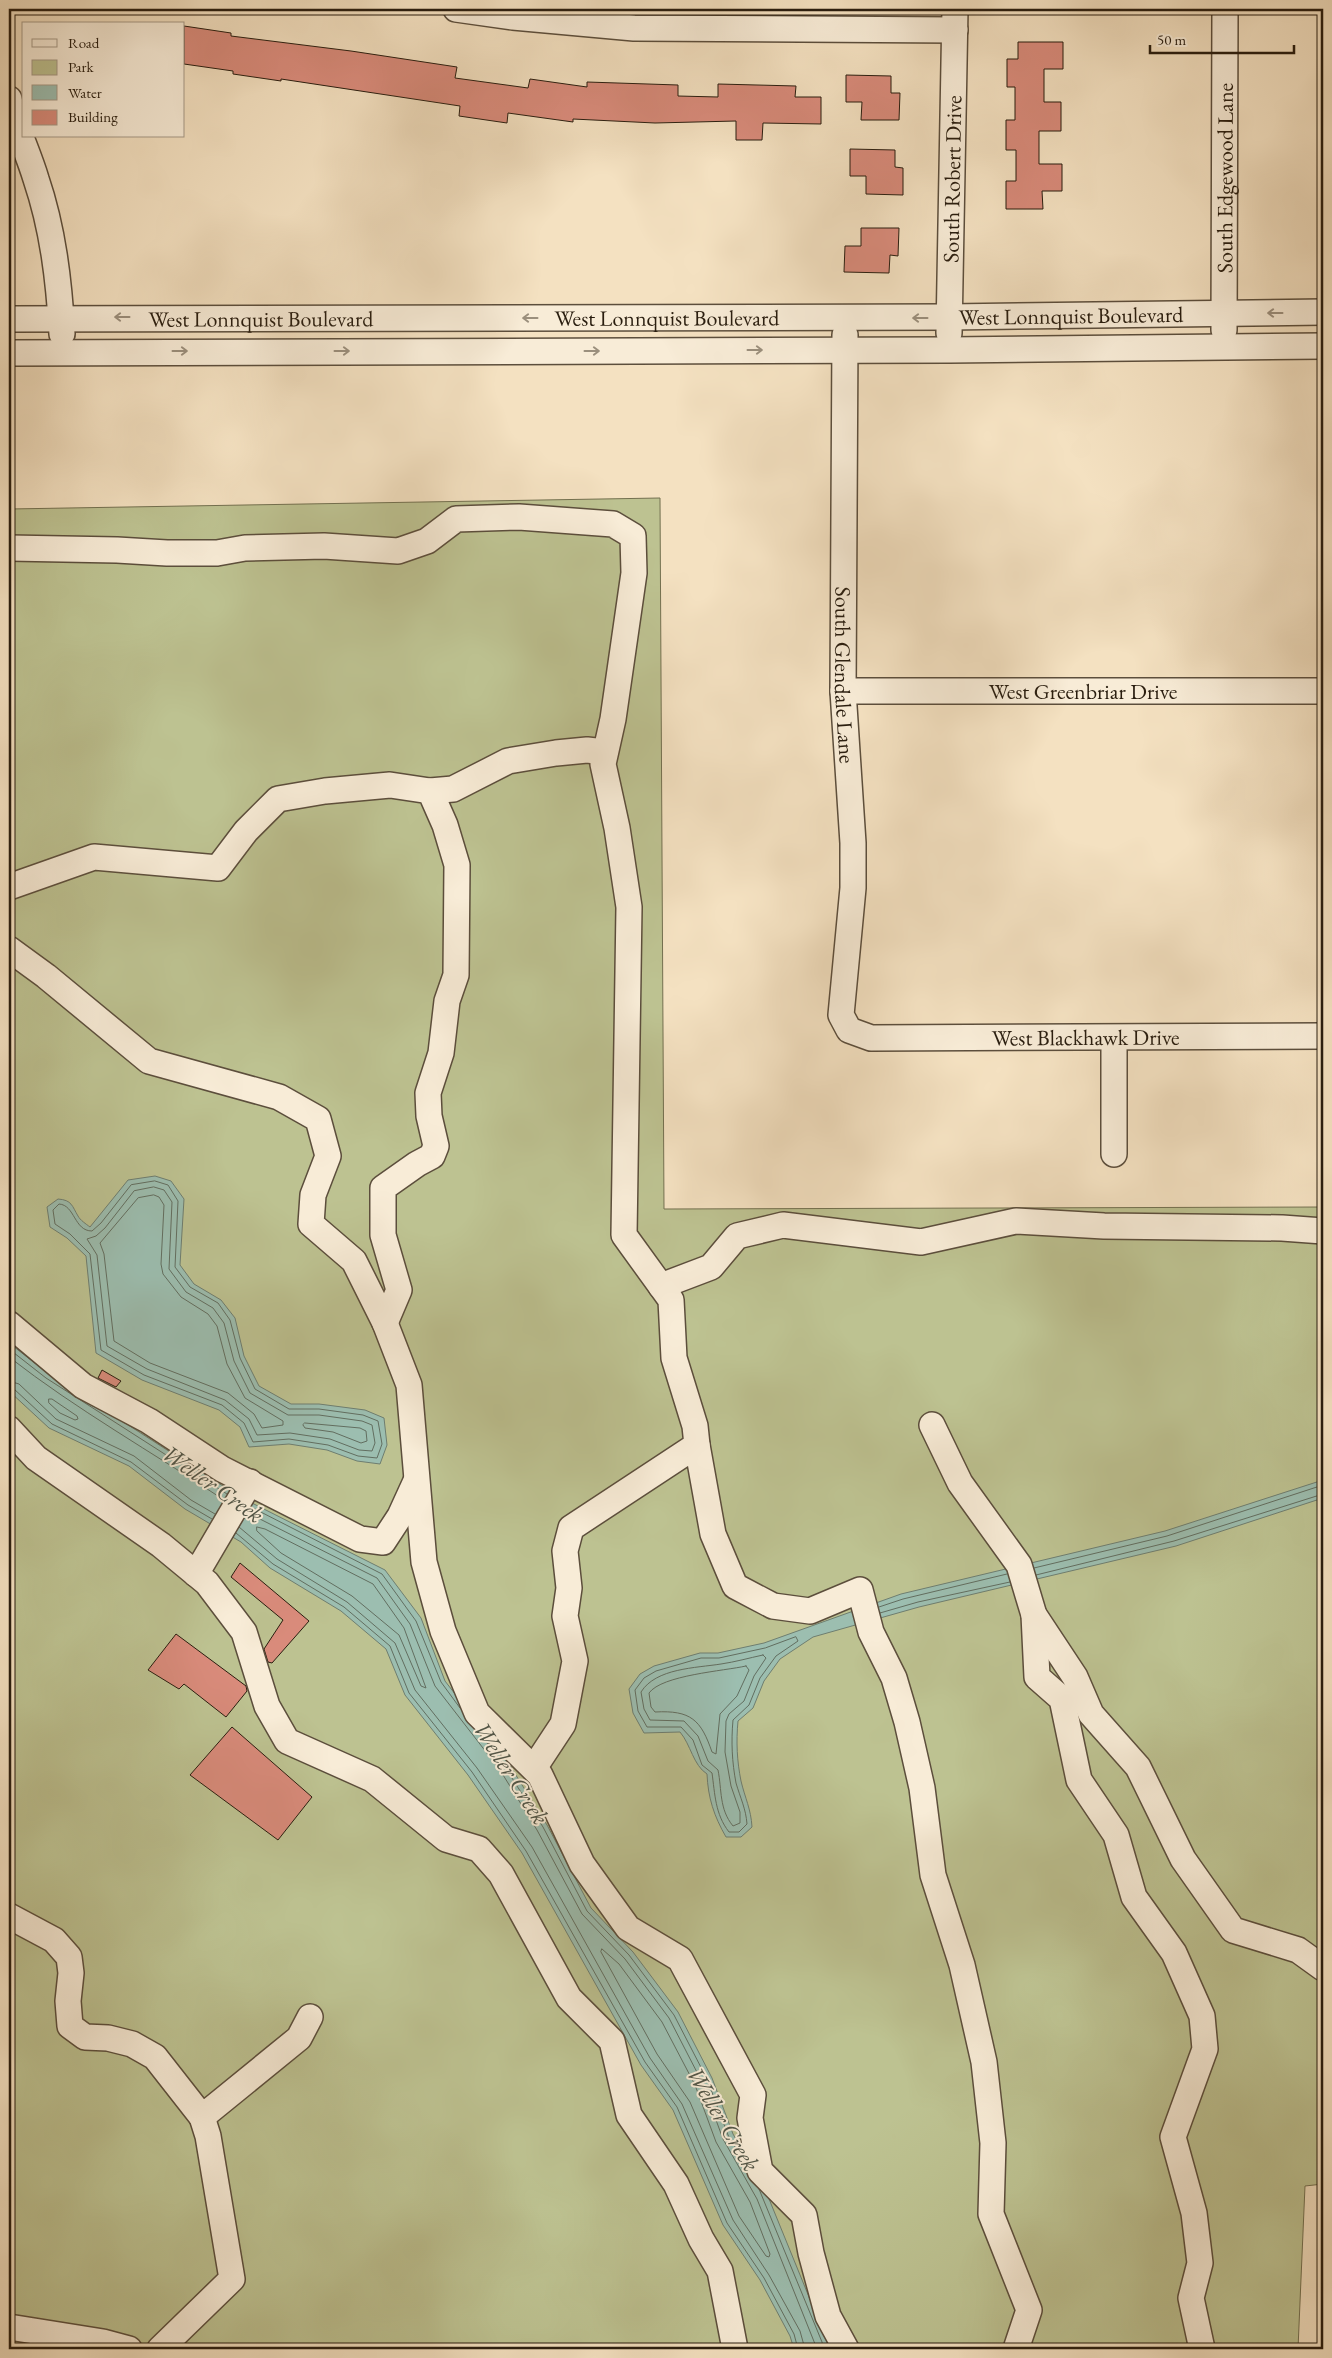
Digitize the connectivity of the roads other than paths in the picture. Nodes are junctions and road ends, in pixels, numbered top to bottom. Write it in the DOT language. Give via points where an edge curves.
graph roads {
  1 [pos="456,9"];
  2 [pos="1225,9"];
  3 [pos="955,19"];
  4 [pos="9,99"];
  5 [pos="22,137"];
  6 [pos="22,138"];
  7 [pos="1323,312"];
  8 [pos="1223,313"];
  9 [pos="61,317"];
  10 [pos="950,317"];
  11 [pos="845,318"];
  12 [pos="9,319"];
  13 [pos="1323,346"];
  14 [pos="1224,347"];
  15 [pos="846,350"];
  16 [pos="949,350"];
  17 [pos="63,351"];
  18 [pos="9,353"];
  19 [pos="9,548"];
  20 [pos="843,691"];
  21 [pos="1323,692"];
  22 [pos="605,752"];
  23 [pos="430,791"];
  24 [pos="9,886"];
  25 [pos="9,949"];
  26 [pos="849,1030"];
  27 [pos="1323,1036"];
  28 [pos="1114,1038"];
  29 [pos="1114,1154"];
  30 [pos="1323,1230"];
  31 [pos="661,1286"];
  32 [pos="385,1322"];
  33 [pos="9,1324"];
  34 [pos="932,1425"];
  35 [pos="9,1429"];
  36 [pos="696,1445"];
  37 [pos="418,1478"];
  38 [pos="246,1490"];
  39 [pos="187,1567"];
  40 [pos="1034,1615"];
  41 [pos="534,1768"];
  42 [pos="9,1916"];
  43 [pos="1323,1968"];
  44 [pos="310,2017"];
  45 [pos="202,2117"];
  46 [pos="9,2326"];
  47 [pos="129,2349"];
  48 [pos="160,2349"];
  49 [pos="735,2349"];
  50 [pos="846,2349"];
  51 [pos="1016,2349"];
  52 [pos="1202,2349"];
  1 -- 3 [label="street" via="634,28"];
  2 -- 8 [label="street, South Edgewood Lane"];
  3 -- 10 [label="street, South Robert Drive"];
  4 -- 5 [label="street"];
  6 -- 9 [label="street" via="48,222 58,276"];
  7 -- 8 [label="street, West Lonnquist Boulevard, one-way"];
  8 -- 10 [label="street, West Lonnquist Boulevard"];
  8 -- 14 [label="street, South Edgewood Lane"];
  11 -- 9 [label="street, West Lonnquist Boulevard, one-way"];
  9 -- 12 [label="street, West Lonnquist Boulevard"];
  9 -- 17 [label="street"];
  10 -- 11 [label="street, West Lonnquist Boulevard, one-way"];
  10 -- 16 [label="street, South Robert Drive"];
  11 -- 15 [label="street, South Glendale Lane"];
  13 -- 14 [label="street, West Lonnquist Boulevard"];
  14 -- 16 [label="street, West Lonnquist Boulevard"];
  15 -- 16 [label="street, West Lonnquist Boulevard"];
  17 -- 15 [label="street, West Lonnquist Boulevard, one-way"];
  15 -- 20 [label="street, South Glendale Lane"];
  17 -- 18 [label="street, West Lonnquist Boulevard"];
  19 -- 22 [label="street" via="217,553 245,548 324,546 398,551 428,541 456,519 518,517 613,524 633,536 634,573 613,719"];
  20 -- 21 [label="street, West Greenbriar Drive"];
  20 -- 26 [label="street, South Glendale Lane" via="853,888 841,1015"];
  22 -- 23 [label="street" via="587,750 508,760 453,789"];
  22 -- 31 [label="street" via="602,764 617,828 629,907 624,1235"];
  23 -- 24 [label="street" via="390,785 278,799 246,831 218,868 94,857"];
  23 -- 32 [label="street" via="445,824 457,865 456,975 447,1002 441,1053 428,1093 436,1146 432,1156 383,1188 384,1235 399,1290"];
  25 -- 32 [label="street" via="149,1061 279,1097 318,1119 328,1156 313,1196 311,1224 354,1261"];
  26 -- 28 [label="street, West Blackhawk Drive" via="871,1038"];
  27 -- 28 [label="street, West Blackhawk Drive"];
  28 -- 29 [label="street"];
  30 -- 31 [label="street" via="1104,1226 1016,1220 921,1242 783,1225 737,1236 711,1267"];
  31 -- 36 [label="street" via="671,1300 674,1358 695,1426"];
  32 -- 37 [label="street" via="409,1385"];
  33 -- 38 [label="street" via="83,1386 149,1421 222,1469"];
  34 -- 40 [label="street" via="960,1483 1022,1575"];
  35 -- 39 [label="street" via="36,1458"];
  36 -- 41 [label="street" via="571,1528 565,1551 569,1588 565,1616 575,1661 563,1724"];
  36 -- 51 [label="street" via="713,1534 735,1586 773,1606 810,1611 860,1590 871,1632 894,1678 922,1788 933,1875 962,1965 984,2062 993,2143 991,2214 1029,2310"];
  37 -- 38 [label="street" via="383,1542 360,1539"];
  37 -- 41 [label="street" via="424,1562 443,1631 478,1713"];
  38 -- 39 [label="street" via="211,1547"];
  39 -- 49 [label="street" via="207,1583 244,1632 267,1706 287,1741 372,1779 446,1839 479,1849 501,1874 569,1998 612,2041 629,2115 676,2184 700,2239 720,2271"];
  40 -- 43 [label="street" via="1075,1676 1091,1714 1138,1767 1183,1859 1233,1930 1298,1950"];
  40 -- 52 [label="street" via="1037,1677 1062,1699 1079,1780 1116,1835 1134,1897 1174,1953 1202,2016 1205,2049 1173,2137 1194,2213 1200,2263 1191,2298"];
  41 -- 50 [label="street" via="582,1864 628,1928 680,1959 753,2095 750,2118 760,2171 804,2215 828,2316"];
  42 -- 45 [label="street" via="54,1940 69,1956 70,2026 85,2037 132,2044 156,2057"];
  44 -- 45 [label="street" via="299,2038"];
  45 -- 48 [label="street" via="232,2279"];
  46 -- 47 [label="street"];
}
